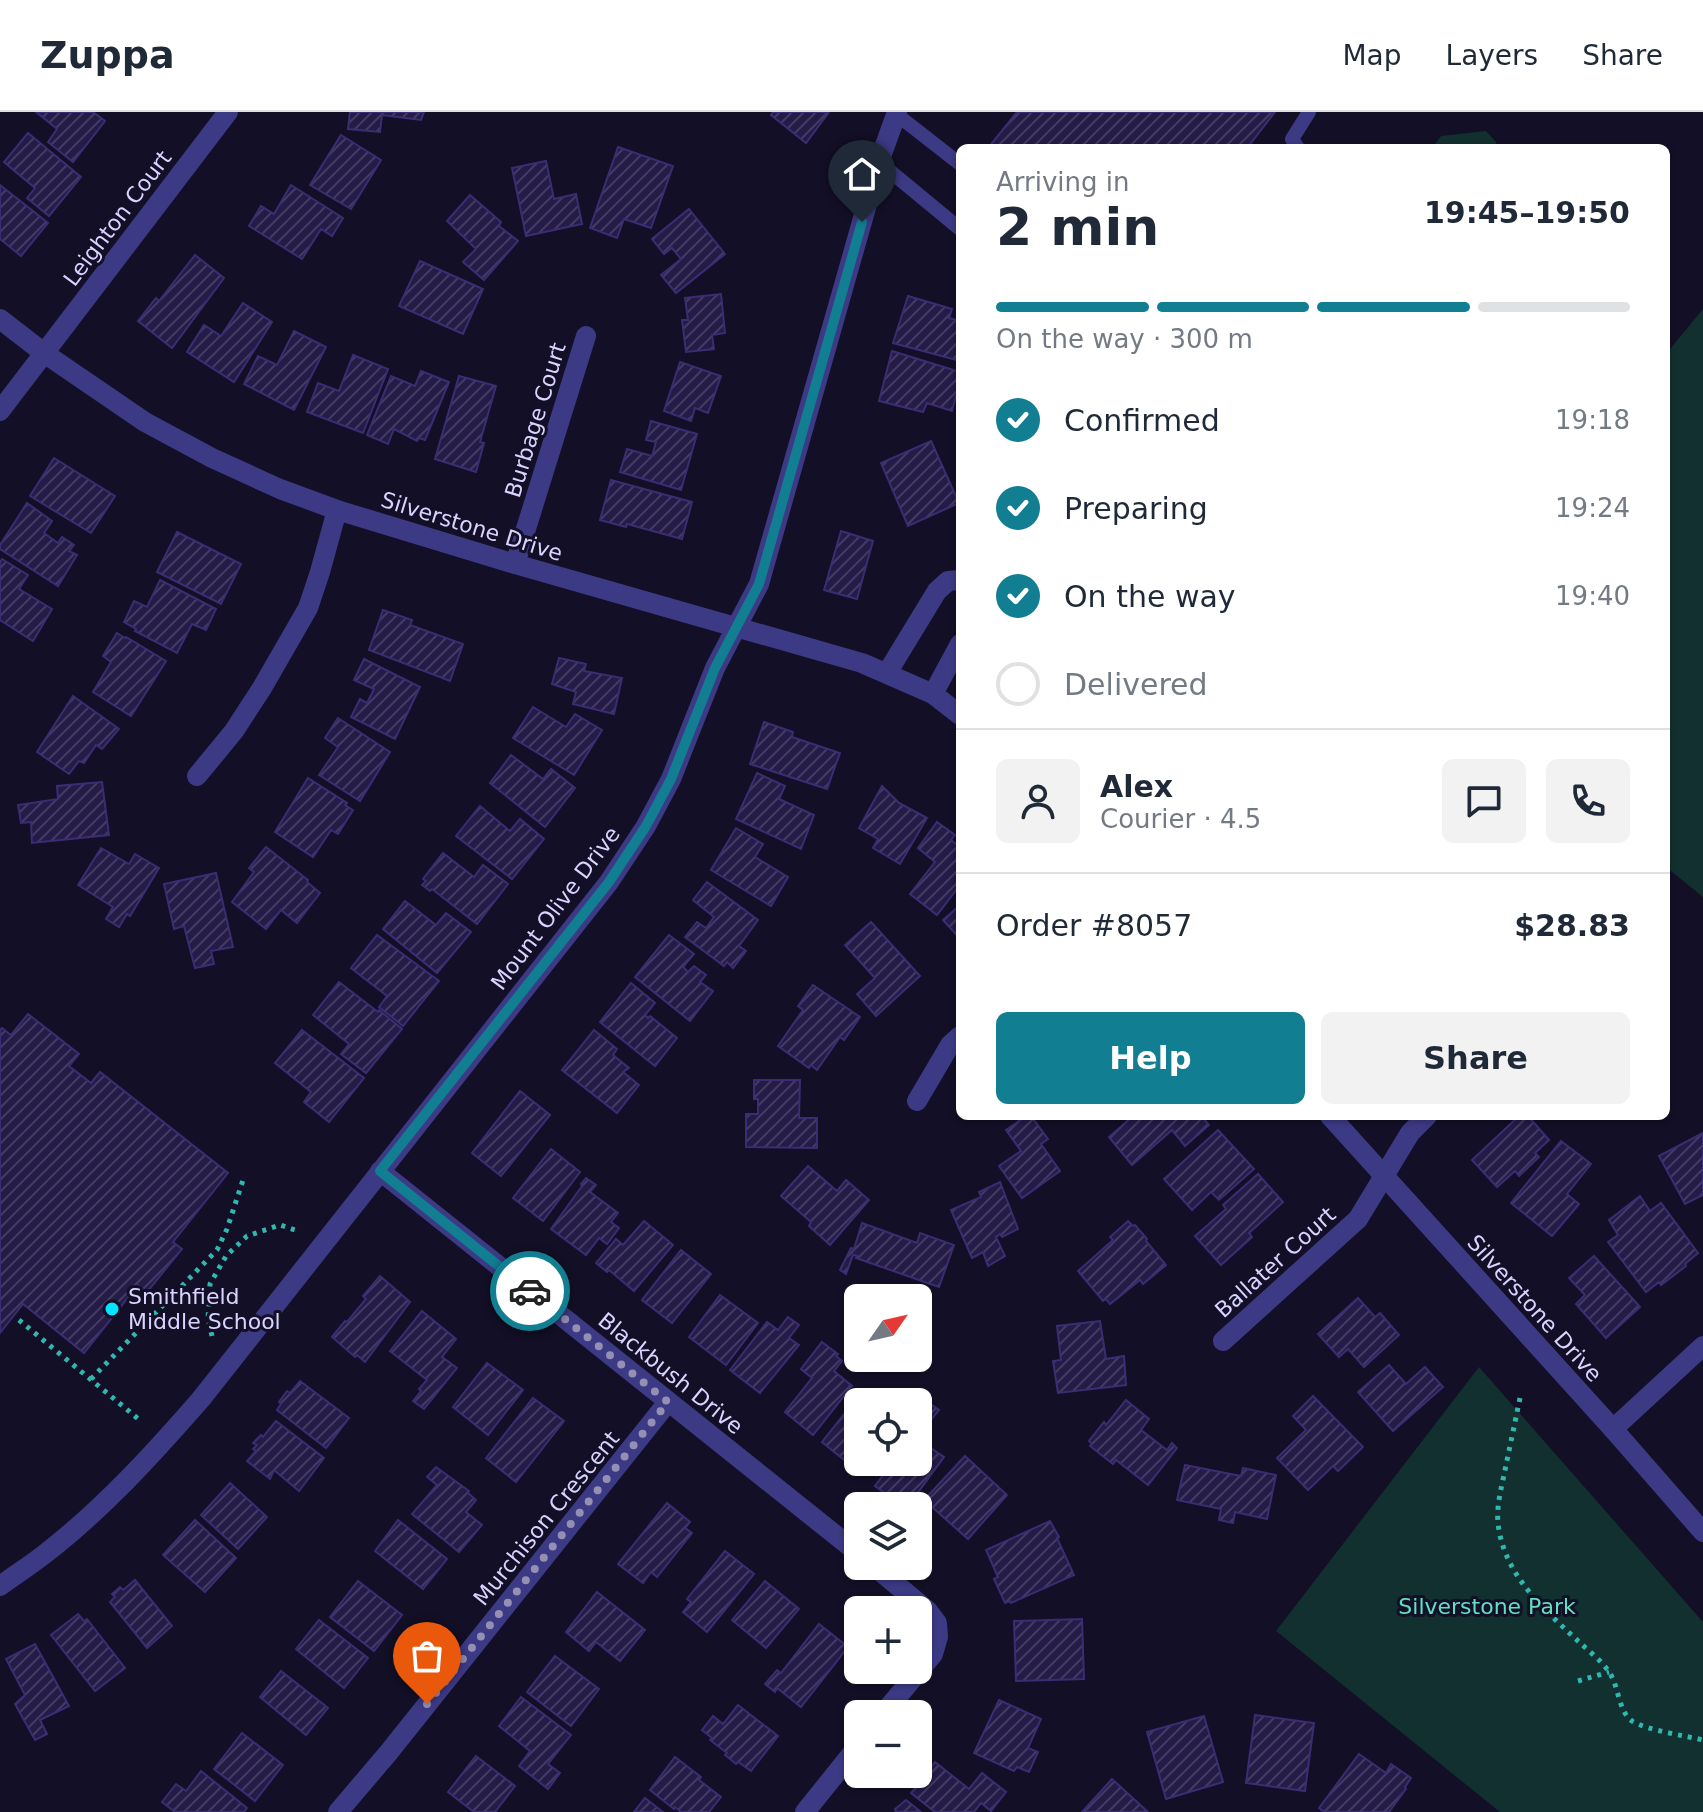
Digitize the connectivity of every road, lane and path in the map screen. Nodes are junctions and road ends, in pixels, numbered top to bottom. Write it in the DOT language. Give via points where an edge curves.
graph roads {
  1 [pos="228,112"];
  2 [pos="1309,112"];
  3 [pos="896,113"];
  4 [pos="1295,144"];
  5 [pos="956,161"];
  6 [pos="879,162"];
  7 [pos="956,226"];
  8 [pos="0,319"];
  9 [pos="586,336"];
  10 [pos="44,353"];
  11 [pos="0,411"];
  12 [pos="337,510"];
  13 [pos="515,564"];
  14 [pos="956,580"];
  15 [pos="736,627"];
  16 [pos="956,651"];
  17 [pos="887,673"];
  18 [pos="933,694"];
  19 [pos="956,712"];
  20 [pos="197,776"];
  21 [pos="956,1040"];
  22 [pos="917,1101"];
  23 [pos="1334,1120"];
  24 [pos="1423,1120"];
  25 [pos="380,1171"];
  26 [pos="1383,1176"];
  27 [pos="244,1177"];
  28 [pos="298,1231"];
  29 [pos="217,1250"];
  30 [pos="226,1256"];
  31 [pos="19,1320"];
  32 [pos="212,1336"];
  33 [pos="1223,1341"];
  34 [pos="1703,1346"];
  35 [pos="91,1379"];
  36 [pos="1520,1398"];
  37 [pos="668,1402"];
  38 [pos="142,1422"];
  39 [pos="1613,1429"];
  40 [pos="1703,1532"];
  41 [pos="844,1542"];
  42 [pos="891,1580"];
  43 [pos="0,1586"];
  44 [pos="1609,1672"];
  45 [pos="1578,1681"];
  46 [pos="895,1700"];
  47 [pos="1703,1740"];
  48 [pos="844,1763"];
  49 [pos="338,1812"];
  50 [pos="805,1812"];
  1 -- 10 [label="street, Leighton Court"];
  2 -- 4 [label="lane" via="1292,139"];
  3 -- 5 [label="lane"];
  3 -- 6 [label="street, Mount Olive Drive"];
  6 -- 7 [label="lane"];
  6 -- 15 [label="street, Mount Olive Drive" via="759,584"];
  8 -- 10 [label="street, Silverstone Drive"];
  9 -- 13 [label="street, Burbage Court"];
  10 -- 11 [label="street, Leighton Court"];
  10 -- 12 [label="street, Silverstone Drive" via="145,422 212,458"];
  12 -- 13 [label="street, Silverstone Drive"];
  12 -- 20 [label="street" via="308,608 234,731"];
  13 -- 15 [label="street, Silverstone Drive"];
  14 -- 17 [label="street" via="937,591"];
  15 -- 17 [label="street, Silverstone Drive"];
  15 -- 25 [label="street, Mount Olive Drive" via="671,779 639,837"];
  16 -- 18 [label="street"];
  17 -- 18 [label="street, Silverstone Drive"];
  18 -- 19 [label="street, Silverstone Drive"];
  21 -- 22 [label="street"];
  23 -- 26 [label="street, Silverstone Drive"];
  24 -- 26 [label="street, Ballater Court"];
  25 -- 37 [label="street, Blackbush Drive"];
  25 -- 43 [label="street, Mount Olive Drive" via="150,1457 46,1553"];
  26 -- 33 [label="street, Ballater Court" via="1358,1219"];
  26 -- 39 [label="street, Silverstone Drive"];
  27 -- 29 [label="path"];
  28 -- 30 [label="path" via="280,1225 247,1236"];
  29 -- 30 [label="path"];
  29 -- 35 [label="path"];
  30 -- 32 [label="path" via="210,1284"];
  31 -- 35 [label="path"];
  34 -- 39 [label="street"];
  35 -- 38 [label="path"];
  36 -- 44 [label="path" via="1498,1507 1504,1550 1538,1603"];
  37 -- 41 [label="street, Blackbush Drive"];
  37 -- 49 [label="street, Murchison Crescent"];
  39 -- 40 [label="street, Silverstone Drive"];
  42 -- 46 [label="street" via="928,1611 937,1623 938,1637 933,1654"];
  44 -- 45 [label="path"];
  44 -- 47 [label="path" via="1631,1720"];
  48 -- 50 [label="street"];
}
